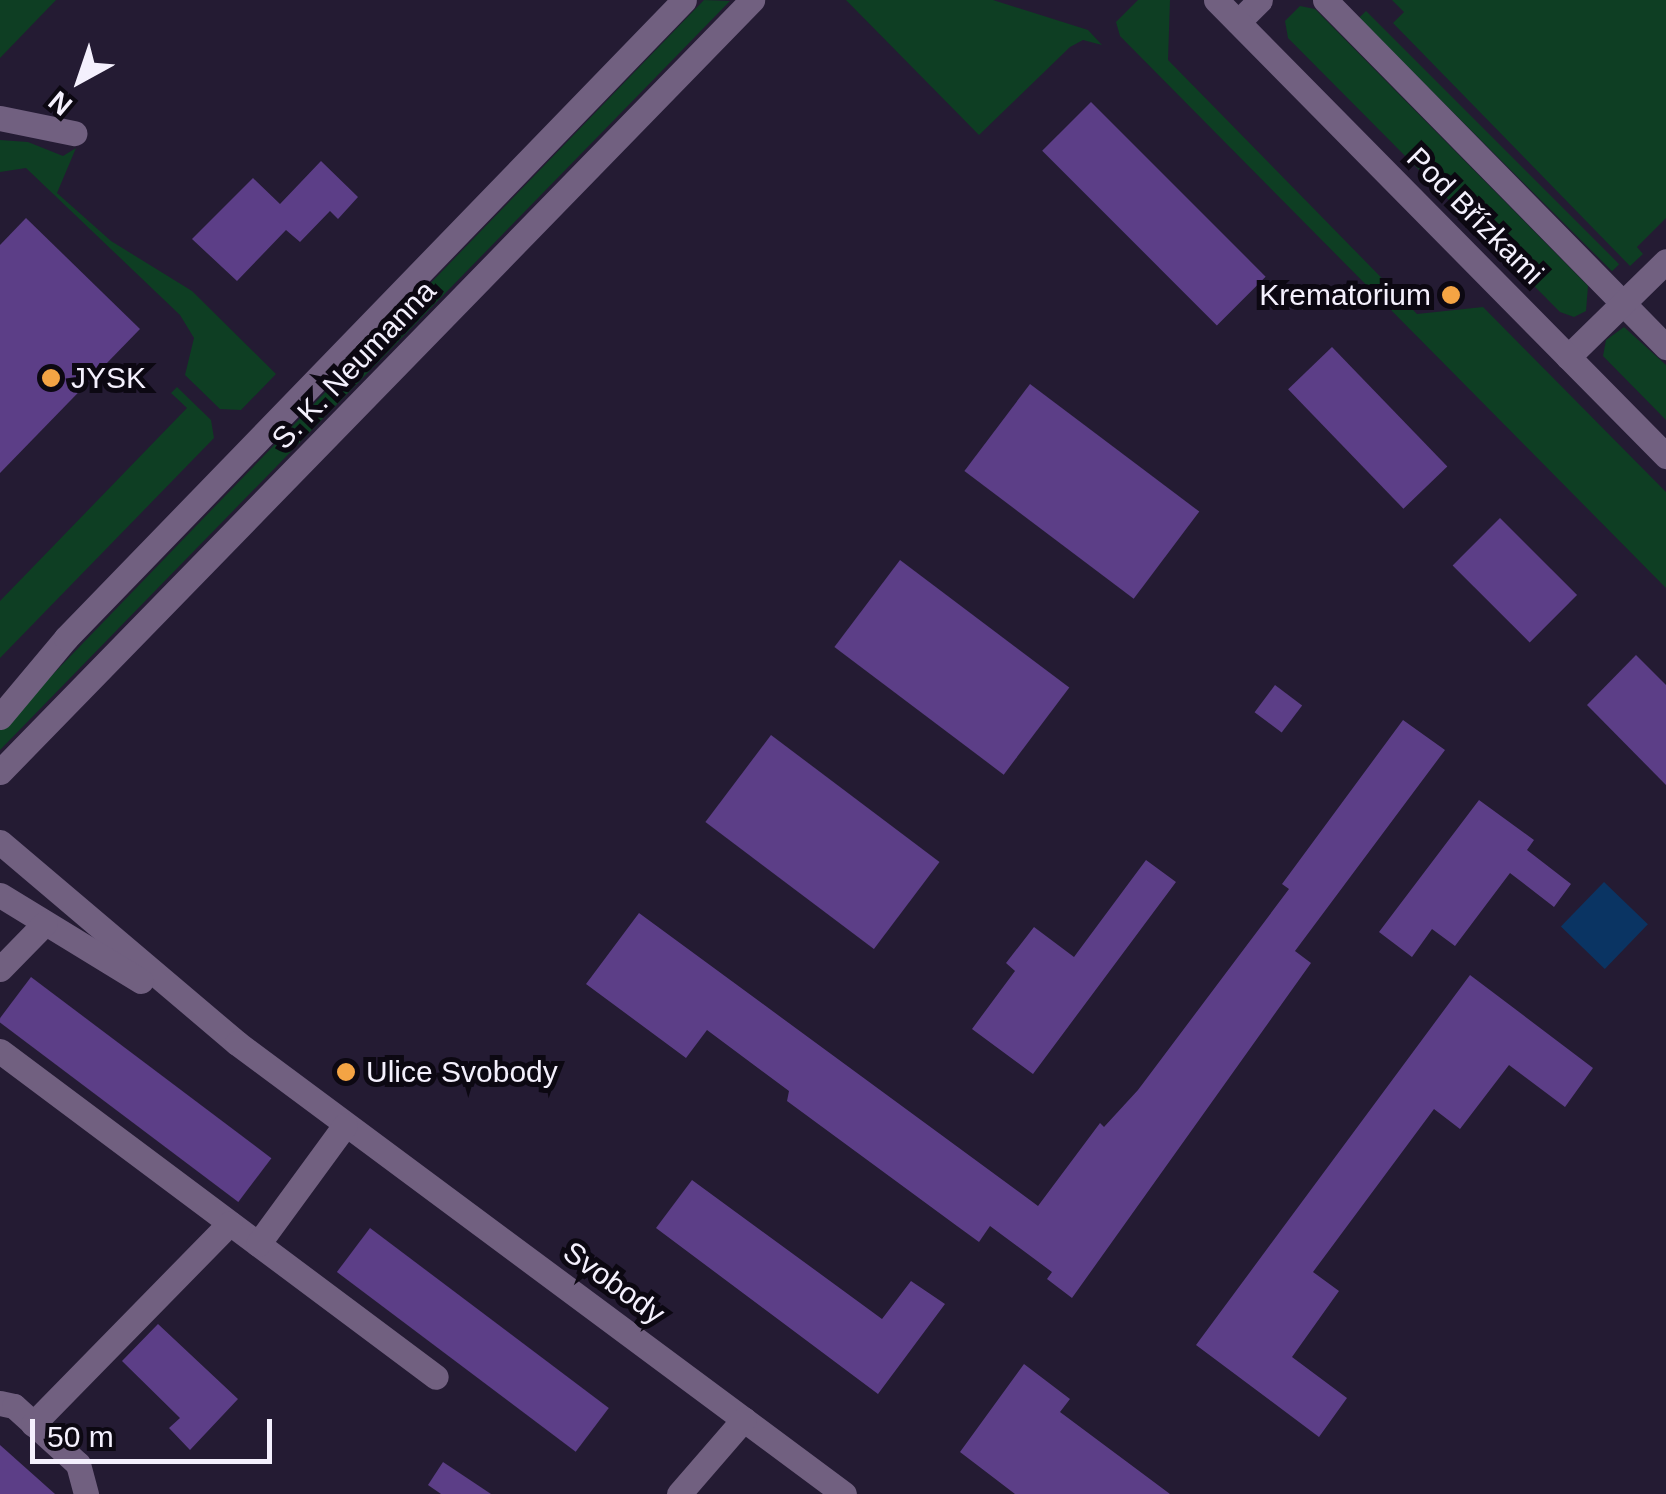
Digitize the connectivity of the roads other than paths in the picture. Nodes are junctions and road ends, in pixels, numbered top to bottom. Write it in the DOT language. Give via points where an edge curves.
graph roads {
  1 [pos="684,0"];
  2 [pos="752,0"];
  3 [pos="1216,0"];
  4 [pos="1260,0"];
  5 [pos="1325,0"];
  6 [pos="1238,22"];
  7 [pos="0,118"];
  8 [pos="74,134"];
  9 [pos="1666,261"];
  10 [pos="1623,303"];
  11 [pos="1666,347"];
  12 [pos="1568,357"];
  13 [pos="1666,456"];
  14 [pos="0,717"];
  15 [pos="0,772"];
  16 [pos="0,842"];
  17 [pos="0,896"];
  18 [pos="45,922"];
  19 [pos="0,968"];
  20 [pos="237,1043"];
  21 [pos="0,1051"];
  22 [pos="345,1125"];
  23 [pos="230,1223"];
  24 [pos="258,1244"];
  25 [pos="436,1377"];
  26 [pos="0,1404"];
  27 [pos="744,1420"];
  28 [pos="33,1424"];
  29 [pos="86,1494"];
  30 [pos="679,1494"];
  31 [pos="844,1494"];
  1 -- 14 [label="street, S. K. Neumanna" via="66,638"];
  2 -- 15 [label="street, S. K. Neumanna"];
  3 -- 6 [label="street, Pod Břízkami"];
  4 -- 6 [label="street"];
  5 -- 10 [label="street, Pod Břízkami"];
  6 -- 12 [label="street, Pod Břízkami"];
  7 -- 8 [label="street"];
  9 -- 10 [label="street"];
  10 -- 11 [label="street, Pod Břízkami"];
  10 -- 12 [label="street"];
  12 -- 13 [label="street, Pod Břízkami"];
  16 -- 20 [label="street, Svobody"];
  17 -- 18 [label="street, Svobody"];
  18 -- 19 [label="street"];
  18 -- 20 [label="street, Svobody"];
  20 -- 22 [label="street, Svobody"];
  21 -- 23 [label="street"];
  22 -- 24 [label="street"];
  22 -- 27 [label="street, Svobody"];
  23 -- 24 [label="street"];
  23 -- 28 [label="street"];
  24 -- 25 [label="street"];
  26 -- 28 [label="street"];
  27 -- 30 [label="street"];
  27 -- 31 [label="street, Svobody"];
  28 -- 29 [label="street" via="78,1464"];
}
